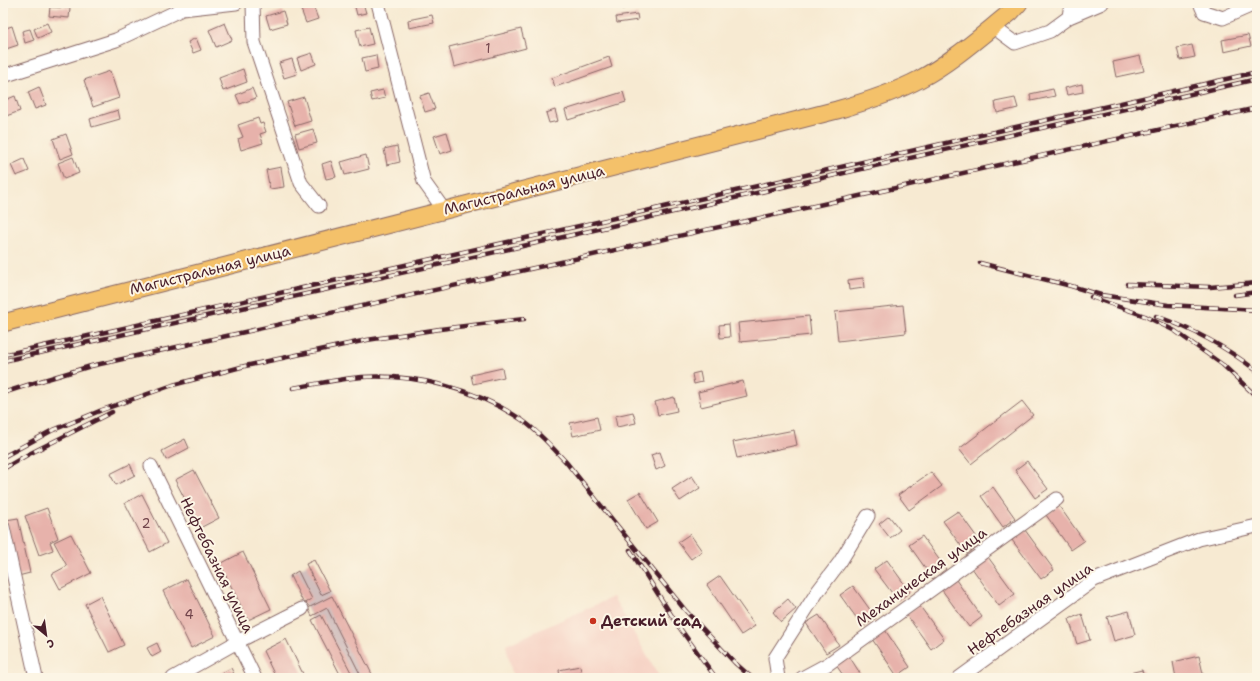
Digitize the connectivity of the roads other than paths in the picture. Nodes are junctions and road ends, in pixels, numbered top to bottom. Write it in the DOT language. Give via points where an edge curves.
graph roads {
  1 [pos="236,3"];
  2 [pos="253,3"];
  3 [pos="378,3"];
  4 [pos="1019,3"];
  5 [pos="1071,3"];
  6 [pos="1102,3"];
  7 [pos="1200,3"];
  8 [pos="1257,3"];
  9 [pos="1069,18"];
  10 [pos="992,26"];
  11 [pos="3,76"];
  12 [pos="319,206"];
  13 [pos="444,210"];
  14 [pos="3,323"];
  15 [pos="151,466"];
  16 [pos="1057,499"];
  17 [pos="868,516"];
  18 [pos="1257,526"];
  19 [pos="3,527"];
  20 [pos="302,609"];
  21 [pos="237,642"];
  22 [pos="36,678"];
  23 [pos="173,678"];
  24 [pos="255,678"];
  25 [pos="778,678"];
  26 [pos="802,678"];
  27 [pos="959,678"];
  1 -- 11 [label="street" via="182,9 116,40"];
  2 -- 12 [label="street" via="254,42 301,183"];
  3 -- 13 [label="street" via="424,182"];
  4 -- 10 [label="main road, Магистральная улица"];
  5 -- 9 [label="street"];
  6 -- 9 [label="street"];
  7 -- 8 [label="street" via="1204,12 1223,18"];
  9 -- 10 [label="street" via="1050,31 1015,43"];
  10 -- 13 [label="main road, Магистральная улица" via="920,79 865,102"];
  13 -- 14 [label="main road, Магистральная улица"];
  15 -- 21 [label="street, Нефтебазная улица"];
  16 -- 26 [label="street, Механическая улица" via="828,664"];
  17 -- 25 [label="street" via="775,658"];
  18 -- 27 [label="street, Нефтебазная улица" via="1199,539 1094,580"];
  19 -- 22 [label="street"];
  20 -- 21 [label="street"];
  21 -- 23 [label="street"];
  21 -- 24 [label="street, Нефтебазная улица"];
}
